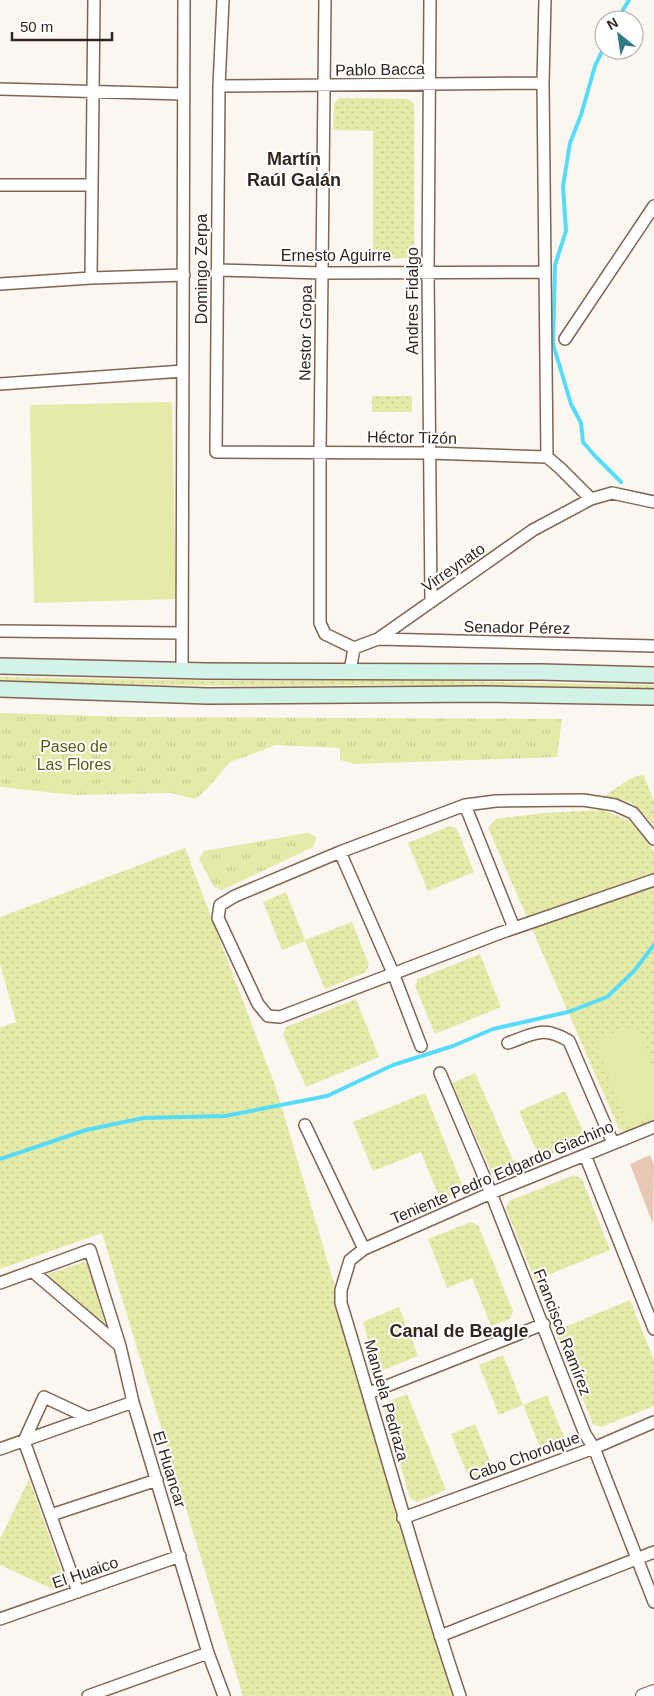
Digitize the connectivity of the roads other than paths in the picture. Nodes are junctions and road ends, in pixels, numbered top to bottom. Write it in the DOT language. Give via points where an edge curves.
graph roads {
  1 [pos="94,0"];
  2 [pos="184,0"];
  3 [pos="223,0"];
  4 [pos="325,0"];
  5 [pos="430,0"];
  6 [pos="545,0"];
  7 [pos="542,83"];
  8 [pos="430,85"];
  9 [pos="219,86"];
  10 [pos="323,86"];
  11 [pos="0,89"];
  12 [pos="92,90"];
  13 [pos="184,94"];
  14 [pos="92,184"];
  15 [pos="0,185"];
  16 [pos="654,206"];
  17 [pos="217,270"];
  18 [pos="428,271"];
  19 [pos="545,272"];
  20 [pos="322,273"];
  21 [pos="184,275"];
  22 [pos="92,278"];
  23 [pos="0,284"];
  24 [pos="565,339"];
  25 [pos="184,371"];
  26 [pos="0,384"];
  27 [pos="216,452"];
  28 [pos="320,452"];
  29 [pos="430,453"];
  30 [pos="547,457"];
  31 [pos="590,500"];
  32 [pos="654,501"];
  33 [pos="431,602"];
  34 [pos="0,631"];
  35 [pos="182,633"];
  36 [pos="378,640"];
  37 [pos="654,646"];
  38 [pos="354,648"];
  39 [pos="0,666"];
  40 [pos="182,670"];
  41 [pos="350,670"];
  42 [pos="654,675"];
  43 [pos="0,689"];
  44 [pos="654,697"];
  45 [pos="465,806"];
  46 [pos="654,839"];
  47 [pos="340,852"];
  48 [pos="654,880"];
  49 [pos="514,928"];
  50 [pos="393,973"];
  51 [pos="508,1043"];
  52 [pos="421,1046"];
  53 [pos="440,1073"];
  54 [pos="305,1125"];
  55 [pos="654,1127"];
  56 [pos="613,1142"];
  57 [pos="584,1154"];
  58 [pos="491,1192"];
  59 [pos="364,1249"];
  60 [pos="32,1271"];
  61 [pos="0,1283"];
  62 [pos="544,1324"];
  63 [pos="654,1329"];
  64 [pos="120,1346"];
  65 [pos="369,1393"];
  66 [pos="133,1402"];
  67 [pos="89,1418"];
  68 [pos="654,1422"];
  69 [pos="24,1441"];
  70 [pos="594,1448"];
  71 [pos="0,1449"];
  72 [pos="157,1480"];
  73 [pos="51,1515"];
  74 [pos="403,1518"];
  75 [pos="654,1552"];
  76 [pos="180,1556"];
  77 [pos="637,1558"];
  78 [pos="78,1592"];
  79 [pos="654,1602"];
  80 [pos="0,1619"];
  81 [pos="440,1636"];
  82 [pos="208,1653"];
  83 [pos="654,1692"];
  84 [pos="88,1696"];
  85 [pos="224,1696"];
  86 [pos="460,1696"];
  87 [pos="643,1696"];
  1 -- 12 [label="street"];
  2 -- 13 [label="street"];
  3 -- 9 [label="street, Domingo Zerpa"];
  4 -- 10 [label="street, Nestor Gropa"];
  5 -- 8 [label="street, Andres Fidalgo"];
  6 -- 7 [label="street"];
  7 -- 8 [label="street, Pablo Bacca"];
  7 -- 19 [label="street"];
  8 -- 10 [label="street, Pablo Bacca"];
  8 -- 18 [label="street, Andres Fidalgo"];
  9 -- 10 [label="street, Pablo Bacca"];
  9 -- 17 [label="street, Domingo Zerpa"];
  10 -- 20 [label="street, Nestor Gropa"];
  11 -- 12 [label="street"];
  12 -- 13 [label="street"];
  12 -- 14 [label="street"];
  13 -- 21 [label="street"];
  14 -- 15 [label="street"];
  14 -- 22 [label="street"];
  16 -- 24 [label="street"];
  17 -- 20 [label="street, Ernesto Aguirre"];
  17 -- 27 [label="street, Domingo Zerpa"];
  18 -- 19 [label="street, Ernesto Aguirre"];
  18 -- 20 [label="street, Ernesto Aguirre"];
  18 -- 29 [label="street, Andres Fidalgo"];
  19 -- 30 [label="street"];
  20 -- 28 [label="street, Nestor Gropa"];
  21 -- 22 [label="street"];
  21 -- 25 [label="street"];
  22 -- 23 [label="street"];
  25 -- 26 [label="street"];
  25 -- 35 [label="street"];
  27 -- 28 [label="street, Héctor Tizón"];
  28 -- 29 [label="street, Héctor Tizón"];
  28 -- 38 [label="street, Nestor Gropa" via="320,623 325,634"];
  29 -- 30 [label="street, Héctor Tizón"];
  29 -- 33 [label="street, Andres Fidalgo"];
  30 -- 31 [label="street"];
  31 -- 32 [label="street, Virreynato" via="612,493"];
  31 -- 33 [label="street, Virreynato" via="533,530"];
  33 -- 36 [label="street, Virreynato"];
  34 -- 35 [label="street"];
  35 -- 40 [label="street"];
  36 -- 37 [label="street, Senador Pérez"];
  36 -- 38 [label="street, Virreynato"];
  38 -- 41 [label="street"];
  39 -- 40 [label="main road"];
  40 -- 41 [label="main road"];
  41 -- 42 [label="main road"];
  43 -- 44 [label="main road" via="207,696 484,694"];
  45 -- 46 [label="street" via="496,800 583,800 633,813"];
  45 -- 47 [label="street"];
  45 -- 49 [label="street"];
  47 -- 50 [label="street"];
  47 -- 50 [label="street" via="235,896 220,905 218,918 258,1004 268,1016 280,1017"];
  48 -- 49 [label="street"];
  49 -- 50 [label="street"];
  50 -- 52 [label="street"];
  51 -- 56 [label="street" via="541,1031 556,1033 569,1041"];
  53 -- 58 [label="street, Francisco Ramírez"];
  54 -- 59 [label="street"];
  55 -- 56 [label="street, Teniente Pedro Edgardo Giachino"];
  56 -- 57 [label="street, Teniente Pedro Edgardo Giachino"];
  57 -- 58 [label="street, Teniente Pedro Edgardo Giachino"];
  57 -- 63 [label="street"];
  58 -- 59 [label="street, Teniente Pedro Edgardo Giachino"];
  58 -- 62 [label="street, Francisco Ramírez"];
  59 -- 65 [label="street, Manuela Pedraza" via="350,1260 341,1290 341,1302"];
  60 -- 61 [label="street"];
  60 -- 64 [label="street"];
  60 -- 64 [label="street, El Huancar" via="90,1250"];
  62 -- 65 [label="street"];
  62 -- 70 [label="street, Francisco Ramírez" via="585,1434"];
  64 -- 66 [label="street, El Huancar"];
  65 -- 74 [label="street, Manuela Pedraza"];
  66 -- 67 [label="street"];
  66 -- 72 [label="street, El Huancar"];
  67 -- 69 [label="street"];
  67 -- 69 [label="street" via="44,1397"];
  68 -- 70 [label="street, Cabo Chorolque"];
  69 -- 71 [label="street"];
  69 -- 73 [label="street"];
  70 -- 74 [label="street, Cabo Chorolque"];
  70 -- 77 [label="street, Francisco Ramírez"];
  72 -- 73 [label="street"];
  72 -- 76 [label="street, El Huancar"];
  73 -- 78 [label="street"];
  74 -- 81 [label="street, Manuela Pedraza"];
  75 -- 77 [label="street"];
  76 -- 78 [label="street, El Huaico"];
  76 -- 82 [label="street, El Huancar"];
  77 -- 79 [label="street, Francisco Ramírez"];
  77 -- 81 [label="street"];
  78 -- 80 [label="street, El Huaico"];
  81 -- 86 [label="street, Manuela Pedraza"];
  82 -- 84 [label="street"];
  82 -- 85 [label="street, El Huancar"];
  83 -- 87 [label="street"];
}
